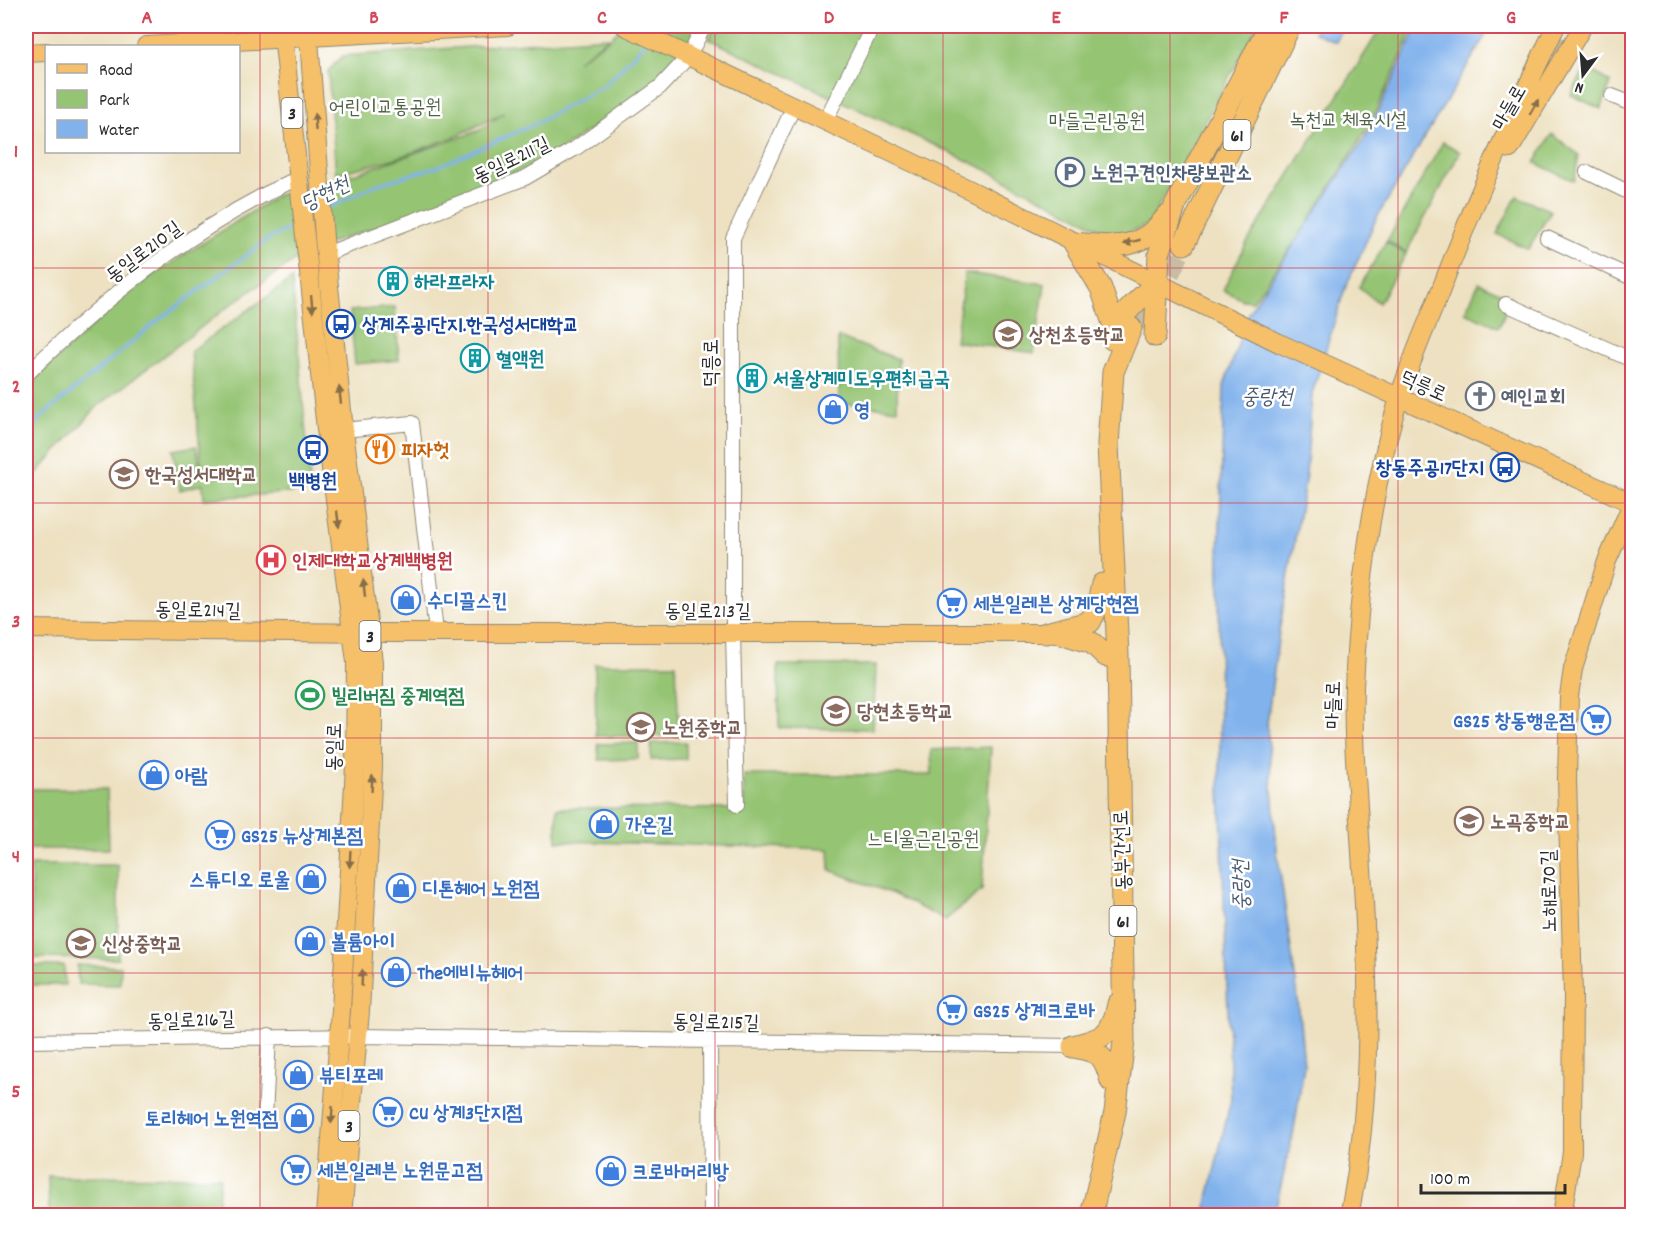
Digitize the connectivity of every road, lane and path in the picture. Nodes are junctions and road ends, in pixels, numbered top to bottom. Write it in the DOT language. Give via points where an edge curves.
graph roads {
  1 [pos="508,26"];
  2 [pos="626,26"];
  3 [pos="704,26"];
  4 [pos="873,26"];
  5 [pos="1269,26"];
  6 [pos="1281,26"];
  7 [pos="1290,26"];
  8 [pos="1556,26"];
  9 [pos="1583,26"];
  10 [pos="308,31"];
  11 [pos="283,32"];
  12 [pos="156,45"];
  13 [pos="45,52"];
  14 [pos="26,53"];
  15 [pos="683,53"];
  16 [pos="1612,96"];
  17 [pos="1632,104"];
  18 [pos="794,106"];
  19 [pos="825,121"];
  20 [pos="1587,172"];
  21 [pos="299,182"];
  22 [pos="1632,194"];
  23 [pos="1175,206"];
  24 [pos="1472,212"];
  25 [pos="1547,238"];
  26 [pos="1074,243"];
  27 [pos="325,246"];
  28 [pos="1632,278"];
  29 [pos="1157,282"];
  30 [pos="1506,304"];
  31 [pos="1136,330"];
  32 [pos="1632,360"];
  33 [pos="26,375"];
  34 [pos="1398,399"];
  35 [pos="344,430"];
  36 [pos="1109,456"];
  37 [pos="1632,503"];
  38 [pos="1099,516"];
  39 [pos="1114,552"];
  40 [pos="1109,581"];
  41 [pos="26,629"];
  42 [pos="436,632"];
  43 [pos="361,633"];
  44 [pos="733,633"];
  45 [pos="1046,633"];
  46 [pos="1106,656"];
  47 [pos="737,805"];
  48 [pos="1120,837"];
  49 [pos="1124,972"];
  50 [pos="1114,1022"];
  51 [pos="269,1035"];
  52 [pos="339,1036"];
  53 [pos="358,1036"];
  54 [pos="711,1040"];
  55 [pos="26,1041"];
  56 [pos="1073,1046"];
  57 [pos="1111,1082"];
  58 [pos="265,1117"];
  59 [pos="325,1215"];
  60 [pos="342,1215"];
  61 [pos="711,1215"];
  62 [pos="1081,1215"];
  63 [pos="1092,1215"];
  64 [pos="1349,1215"];
  65 [pos="1562,1215"];
  1 -- 10 [label="main road"];
  2 -- 15 [label="main road, 덕릉로"];
  3 -- 15 [label="street, 동일로211길"];
  4 -- 19 [label="street"];
  5 -- 23 [label="highway"];
  6 -- 7 [label="highway, 61" via="1179,241"];
  8 -- 24 [label="main road, 마들로"];
  24 -- 9 [label="main road, 마들로, one-way"];
  10 -- 11 [label="main road"];
  27 -- 10 [label="main road, 3, one-way"];
  11 -- 12 [label="main road"];
  11 -- 21 [label="main road, 3"];
  13 -- 14 [label="main road"];
  15 -- 18 [label="main road, 덕릉로"];
  15 -- 27 [label="street, 동일로211길" via="660,87 611,125 525,178"];
  16 -- 17 [label="street"];
  18 -- 19 [label="main road, 덕릉로"];
  18 -- 44 [label="street, 덕릉로" via="733,238"];
  19 -- 26 [label="main road, 덕릉로"];
  20 -- 22 [label="street"];
  21 -- 33 [label="street, 동일로210길" via="197,234 132,280"];
  21 -- 43 [label="main road, 동일로 / 3, one-way"];
  23 -- 26 [label="highway, one-way" via="1149,237 1130,244"];
  23 -- 29 [label="highway" via="1161,245"];
  24 -- 34 [label="main road, 마들로"];
  25 -- 28 [label="street"];
  26 -- 29 [label="main road, 덕릉로"];
  26 -- 31 [label="highway" via="1101,288"];
  35 -- 27 [label="main road, 동일로 / 3, one-way"];
  29 -- 31 [label="highway"];
  29 -- 31 [label="highway" via="1129,310"];
  29 -- 34 [label="main road, 덕릉로"];
  30 -- 32 [label="street"];
  31 -- 36 [label="highway, 동부간선로 / 61" via="1113,372"];
  31 -- 38 [label="highway" via="1103,374 1098,414"];
  31 -- 39 [label="highway, 동부간선로 / 61" via="1117,410"];
  34 -- 37 [label="main road, 덕릉로"];
  34 -- 64 [label="main road, 마들로" via="1363,585 1354,688 1369,1037 1367,1100"];
  35 -- 42 [label="street" via="412,423"];
  43 -- 35 [label="main road, 동일로 / 3, one-way"];
  36 -- 38 [label="highway"];
  36 -- 39 [label="highway, 동부간선로 / 61"];
  37 -- 65 [label="main road, 노해로70길" via="1607,561 1569,696 1572,1152"];
  38 -- 40 [label="highway"];
  39 -- 40 [label="highway, 동부간선로 / 61"];
  40 -- 45 [label="highway" via="1090,622"];
  40 -- 46 [label="highway"];
  40 -- 48 [label="highway, 동부간선로 / 61"];
  41 -- 43 [label="main road, 동일로214길"];
  42 -- 43 [label="main road, 동일로213길"];
  42 -- 44 [label="main road, 동일로213길"];
  43 -- 52 [label="main road, 동일로 / 3, one-way" via="356,662 355,766"];
  53 -- 43 [label="main road, 동일로 / 3, one-way" via="373,767"];
  44 -- 45 [label="main road, 동일로213길"];
  44 -- 47 [label="street, 덕릉로"];
  45 -- 46 [label="highway" via="1075,636 1092,643"];
  46 -- 48 [label="highway" via="1111,784"];
  48 -- 49 [label="highway, 동부간선로 / 61"];
  49 -- 50 [label="highway"];
  49 -- 63 [label="highway, 동부간선로 / 61" via="1122,1074"];
  50 -- 56 [label="highway" via="1104,1036"];
  50 -- 57 [label="highway"];
  51 -- 52 [label="street, 동일로216길"];
  51 -- 55 [label="street, 동일로216길"];
  51 -- 58 [label="street"];
  52 -- 53 [label="street, 동일로216길"];
  52 -- 59 [label="main road, 동일로 / 3, one-way"];
  53 -- 54 [label="street, 동일로215길"];
  53 -- 60 [label="main road, 동일로 / 3"];
  54 -- 56 [label="street, 동일로215길"];
  54 -- 61 [label="street"];
  56 -- 57 [label="highway" via="1100,1054"];
  57 -- 62 [label="highway"];
}
